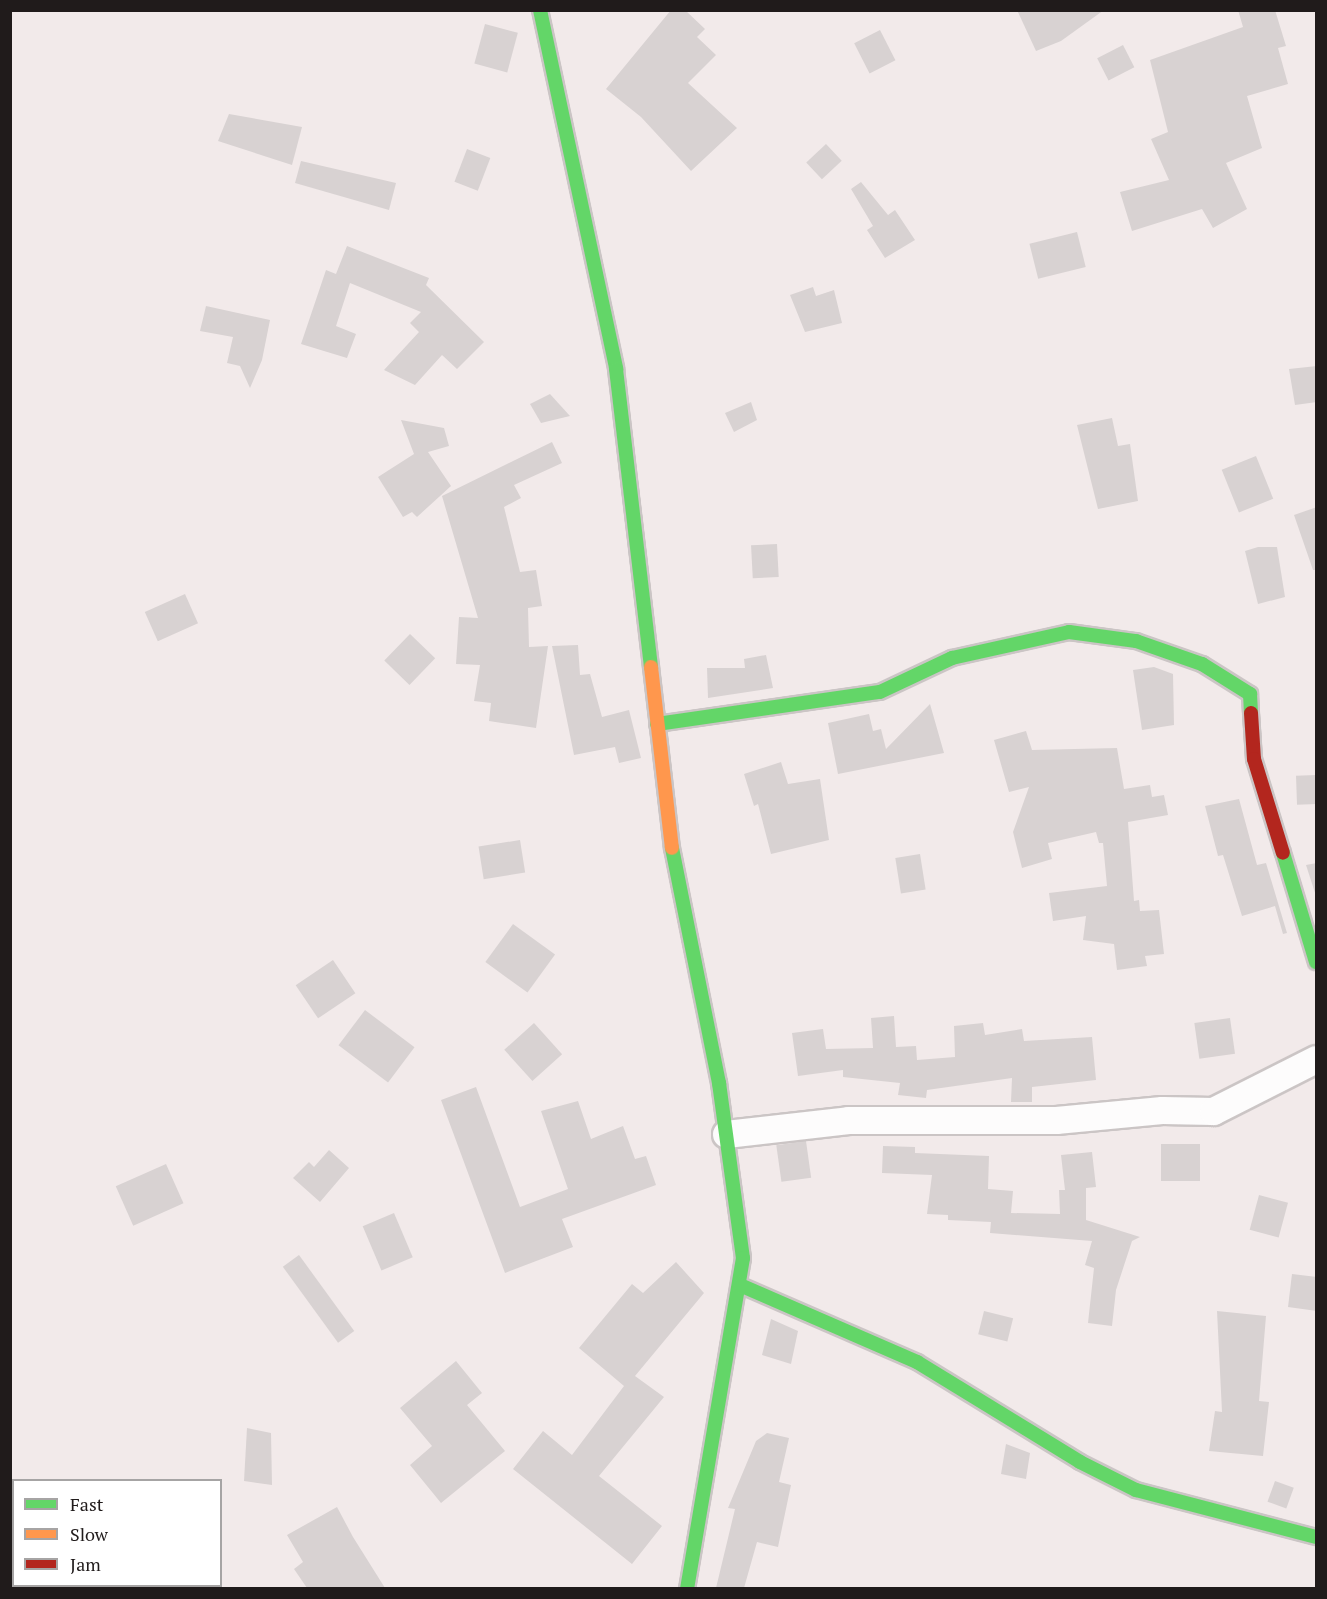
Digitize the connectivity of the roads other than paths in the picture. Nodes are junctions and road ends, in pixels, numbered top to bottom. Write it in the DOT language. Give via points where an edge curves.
graph roads {
  1 [pos="540,10"];
  2 [pos="657,724"];
  3 [pos="1317,962"];
  4 [pos="1317,1059"];
  5 [pos="726,1134"];
  6 [pos="740,1285"];
  7 [pos="1317,1537"];
  8 [pos="687,1588"];
  1 -- 2 [label="street" via="616,369"];
  2 -- 3 [label="street" via="880,692 952,658 1069,632 1136,641 1202,664 1250,694 1254,759"];
  2 -- 5 [label="street" via="674,867"];
  4 -- 5 [label="street" via="1214,1111 1162,1110 1056,1120 848,1120"];
  5 -- 6 [label="street" via="743,1258"];
  6 -- 7 [label="street" via="917,1362 1080,1462 1136,1490"];
  6 -- 8 [label="street"];
}
